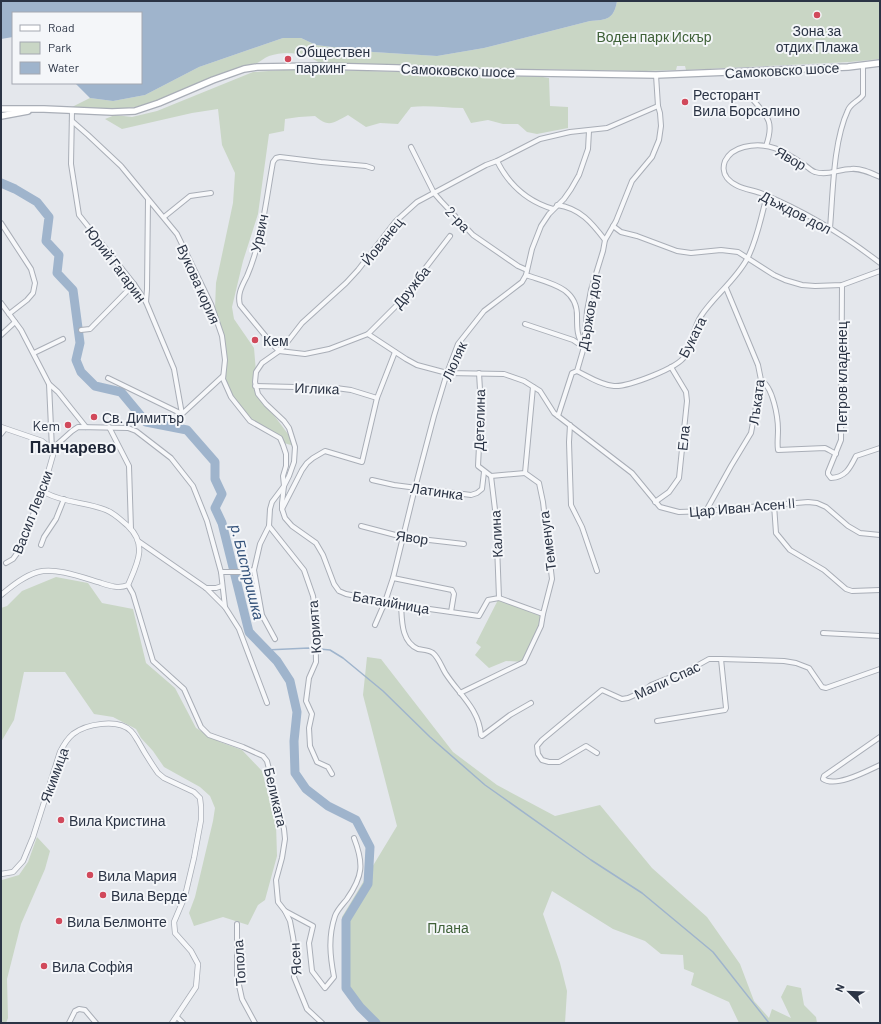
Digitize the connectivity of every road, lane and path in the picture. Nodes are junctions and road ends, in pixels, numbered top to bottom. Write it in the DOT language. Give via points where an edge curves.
graph roads {
  1 [pos="880,63"];
  2 [pos="863,65"];
  3 [pos="656,75"];
  4 [pos="754,101"];
  5 [pos="658,106"];
  6 [pos="1,109"];
  7 [pos="44,109"];
  8 [pos="72,111"];
  9 [pos="1,116"];
  10 [pos="72,121"];
  11 [pos="589,131"];
  12 [pos="766,146"];
  13 [pos="412,147"];
  14 [pos="727,158"];
  15 [pos="497,161"];
  16 [pos="372,168"];
  17 [pos="835,172"];
  18 [pos="880,177"];
  19 [pos="211,193"];
  20 [pos="434,193"];
  21 [pos="767,196"];
  22 [pos="148,200"];
  23 [pos="555,207"];
  24 [pos="164,217"];
  25 [pos="1,223"];
  26 [pos="613,226"];
  27 [pos="830,228"];
  28 [pos="450,236"];
  29 [pos="604,240"];
  30 [pos="748,258"];
  31 [pos="880,263"];
  32 [pos="880,271"];
  33 [pos="527,273"];
  34 [pos="134,284"];
  35 [pos="842,285"];
  36 [pos="726,288"];
  37 [pos="146,302"];
  38 [pos="1,303"];
  39 [pos="9,314"];
  40 [pos="15,322"];
  41 [pos="525,324"];
  42 [pos="81,330"];
  43 [pos="368,334"];
  44 [pos="1,335"];
  45 [pos="63,339"];
  46 [pos="584,347"];
  47 [pos="279,351"];
  48 [pos="394,352"];
  49 [pos="34,353"];
  50 [pos="671,367"];
  51 [pos="577,371"];
  52 [pos="446,372"];
  53 [pos="479,373"];
  54 [pos="223,376"];
  55 [pos="108,378"];
  56 [pos="761,380"];
  57 [pos="49,384"];
  58 [pos="255,386"];
  59 [pos="533,387"];
  60 [pos="377,398"];
  61 [pos="182,414"];
  62 [pos="558,416"];
  63 [pos="570,425"];
  64 [pos="86,426"];
  65 [pos="109,427"];
  66 [pos="3,428"];
  67 [pos="1,434"];
  68 [pos="880,448"];
  69 [pos="52,449"];
  70 [pos="836,454"];
  71 [pos="484,472"];
  72 [pos="525,473"];
  73 [pos="491,476"];
  74 [pos="372,480"];
  75 [pos="284,486"];
  76 [pos="415,488"];
  77 [pos="43,490"];
  78 [pos="64,499"];
  79 [pos="655,502"];
  80 [pos="774,505"];
  81 [pos="282,509"];
  82 [pos="706,511"];
  83 [pos="269,526"];
  84 [pos="361,526"];
  85 [pos="131,529"];
  86 [pos="880,535"];
  87 [pos="403,537"];
  88 [pos="138,541"];
  89 [pos="464,544"];
  90 [pos="42,545"];
  91 [pos="6,563"];
  92 [pos="254,570"];
  93 [pos="597,571"];
  94 [pos="221,572"];
  95 [pos="393,578"];
  96 [pos="128,585"];
  97 [pos="222,586"];
  98 [pos="206,588"];
  99 [pos="880,590"];
  100 [pos="1,595"];
  101 [pos="499,598"];
  102 [pos="385,602"];
  103 [pos="401,605"];
  104 [pos="225,607"];
  105 [pos="452,612"];
  106 [pos="543,614"];
  107 [pos="375,625"];
  108 [pos="823,633"];
  109 [pos="880,636"];
  110 [pos="275,639"];
  111 [pos="721,658"];
  112 [pos="880,669"];
  113 [pos="460,693"];
  114 [pos="267,703"];
  115 [pos="531,703"];
  116 [pos="657,721"];
  117 [pos="880,737"];
  118 [pos="597,754"];
  119 [pos="880,765"];
  120 [pos="332,774"];
  121 [pos="354,838"];
  122 [pos="1,874"];
  123 [pos="285,911"];
  124 [pos="237,924"];
  125 [pos="177,1017"];
  126 [pos="68,1022"];
  127 [pos="96,1023"];
  128 [pos="172,1023"];
  129 [pos="183,1023"];
  130 [pos="255,1023"];
  131 [pos="322,1023"];
  1 -- 2 [label="main road, Самоковско шосе"];
  2 -- 3 [label="main road, Самоковско шосе"];
  2 -- 17 [label="street" via="863,95 849,106 846,114"];
  3 -- 5 [label="street, Държов дол"];
  3 -- 8 [label="main road, Самоковско шосе" via="319,66 257,67 213,80 135,111"];
  4 -- 12 [label="street" via="766,114 770,123"];
  5 -- 11 [label="street, Йованец" via="607,128"];
  5 -- 26 [label="street, Държов дол" via="661,126 656,149 632,181"];
  6 -- 7 [label="main road, Самоковско шосе"];
  7 -- 8 [label="main road, Самоковско шосе"];
  7 -- 9 [label="main road, Самоковско шосе"];
  8 -- 10 [label="street, Юрий Гагарин"];
  10 -- 22 [label="street, Вукова кория" via="121,166"];
  10 -- 34 [label="street, Юрий Гагарин" via="72,164 79,215"];
  11 -- 15 [label="street, Йованец" via="570,132 540,139"];
  11 -- 23 [label="street" via="588,149 579,175"];
  12 -- 14 [label="street, Явор" via="740,148"];
  12 -- 17 [label="street, Явор" via="786,152 814,172"];
  13 -- 20 [label="street, 2-ра"];
  14 -- 21 [label="street, Дъждов дол" via="724,169 727,178 739,186"];
  15 -- 20 [label="street, Йованец"];
  15 -- 23 [label="street" via="526,197 533,202"];
  16 -- 47 [label="street, Урвич" via="280,157 273,162 257,250 238,300"];
  17 -- 18 [label="street, Явор" via="852,168"];
  17 -- 27 [label="street"];
  19 -- 24 [label="street" via="190,196"];
  20 -- 33 [label="street, 2-ра" via="473,235"];
  20 -- 47 [label="street, Йованец" via="417,202 395,222 358,270 302,323"];
  21 -- 27 [label="street, Дъждов дол"];
  21 -- 30 [label="street, Буката"];
  22 -- 24 [label="street, Вукова кория"];
  22 -- 37 [label="street"];
  23 -- 29 [label="street" via="573,209 581,213"];
  23 -- 33 [label="street" via="537,233"];
  24 -- 54 [label="street, Вукова кория" via="176,234 211,304 222,336"];
  25 -- 39 [label="street" via="31,269 35,283 33,293"];
  26 -- 29 [label="street, Държов дол"];
  26 -- 30 [label="street" via="621,232 678,251 691,253 728,250"];
  27 -- 31 [label="street, Дъждов дол"];
  28 -- 43 [label="street, Дружба" via="397,305"];
  29 -- 46 [label="street, Държов дол" via="587,311"];
  30 -- 35 [label="street" via="790,282 815,286"];
  30 -- 36 [label="street, Буката"];
  32 -- 35 [label="street"];
  33 -- 46 [label="street, 2-ра" via="571,295 577,308 578,335"];
  33 -- 52 [label="street, Люляк" via="522,282 484,311 458,344"];
  34 -- 37 [label="street, Юрий Гагарин"];
  34 -- 42 [label="street" via="90,329"];
  35 -- 70 [label="street, Петров кладенец" via="842,431"];
  36 -- 50 [label="street, Буката" via="701,317 685,356"];
  36 -- 56 [label="street, Лъката" via="758,366"];
  37 -- 61 [label="street, Юрий Гагарин" via="174,369"];
  38 -- 39 [label="street, Васил Левски"];
  39 -- 40 [label="street, Васил Левски"];
  40 -- 44 [label="street"];
  40 -- 49 [label="street, Васил Левски"];
  41 -- 46 [label="street" via="573,340"];
  43 -- 47 [label="street" via="329,349 305,354"];
  43 -- 48 [label="street, Цар Иван Асен II"];
  45 -- 49 [label="street"];
  46 -- 51 [label="street, Държов дол"];
  47 -- 58 [label="street, Йованец" via="262,363 256,372"];
  48 -- 52 [label="street, Цар Иван Асен II" via="417,365"];
  48 -- 60 [label="street"];
  49 -- 57 [label="street, Васил Левски"];
  50 -- 51 [label="street, Буката" via="620,386 600,382"];
  50 -- 79 [label="street, Ела" via="687,397 679,478 669,492"];
  51 -- 62 [label="street, Държов дол" via="572,373"];
  52 -- 53 [label="street, Цар Иван Асен II"];
  52 -- 76 [label="street, Люляк"];
  53 -- 59 [label="street, Цар Иван Асен II" via="504,374"];
  53 -- 71 [label="street, Детелина" via="481,406 478,466"];
  54 -- 61 [label="street"];
  54 -- 75 [label="street, Вукова кория" via="231,397 250,421 280,438 286,454"];
  55 -- 61 [label="street"];
  56 -- 70 [label="street" via="771,393 775,409 778,450 824,448"];
  56 -- 82 [label="street, Лъката" via="751,433"];
  57 -- 64 [label="street"];
  57 -- 69 [label="street, Васил Левски"];
  58 -- 60 [label="street, Иглика" via="336,388"];
  58 -- 75 [label="street" via="266,404 289,428 295,447 294,462"];
  59 -- 62 [label="street, Цар Иван Асен II" via="540,391"];
  59 -- 72 [label="street"];
  60 -- 81 [label="street" via="362,462 325,451 313,458 302,470"];
  62 -- 63 [label="street, Цар Иван Асен II"];
  63 -- 79 [label="street, Цар Иван Асен II" via="632,473"];
  63 -- 93 [label="street" via="571,505"];
  64 -- 65 [label="street"];
  64 -- 69 [label="street" via="72,430"];
  65 -- 85 [label="street" via="129,466"];
  65 -- 94 [label="street" via="136,430 171,458 183,472 200,502"];
  66 -- 67 [label="street"];
  66 -- 69 [label="street" via="42,441"];
  68 -- 70 [label="street, Петров кладенец" via="856,456 846,474 832,478 828,472"];
  69 -- 77 [label="street, Васил Левски" via="53,455"];
  71 -- 73 [label="street"];
  71 -- 76 [label="street, Латинка" via="482,489 470,495"];
  72 -- 73 [label="street"];
  72 -- 106 [label="street, Теменуга" via="539,483 543,502 552,579"];
  73 -- 101 [label="street, Калина" via="496,518"];
  74 -- 76 [label="street, Латинка"];
  75 -- 81 [label="street"];
  75 -- 83 [label="street" via="272,502"];
  76 -- 87 [label="street, Люляк"];
  77 -- 78 [label="street" via="51,496"];
  77 -- 91 [label="street, Васил Левски" via="18,552"];
  78 -- 85 [label="street" via="106,510 116,515"];
  78 -- 90 [label="street"];
  79 -- 82 [label="street, Цар Иван Асен II" via="660,507 679,512"];
  80 -- 82 [label="street, Цар Иван Асен II"];
  80 -- 86 [label="street, Цар Иван Асен II" via="817,503 860,533"];
  80 -- 99 [label="street" via="776,533 790,550 824,570 846,589"];
  81 -- 102 [label="street, Батаийница" via="292,526 316,543 339,591"];
  83 -- 92 [label="street" via="260,544"];
  83 -- 120 [label="street, Корията" via="304,570 313,596 316,662 309,678 306,701 312,714 309,728 310,746 316,762 328,767"];
  84 -- 87 [label="street, Явор"];
  85 -- 88 [label="street"];
  87 -- 89 [label="street, Явор"];
  87 -- 95 [label="street, Люляк"];
  88 -- 96 [label="street" via="140,550 137,564"];
  88 -- 98 [label="street"];
  92 -- 94 [label="street"];
  92 -- 110 [label="street" via="262,615"];
  94 -- 97 [label="street"];
  95 -- 102 [label="street, Люляк"];
  95 -- 105 [label="street" via="452,590"];
  96 -- 100 [label="street" via="114,587 48,570 27,576"];
  96 -- 123 [label="street, Беликата" via="153,661 184,689 201,726 209,735 243,746 263,756 267,761 284,828 282,858 276,880 278,902"];
  97 -- 98 [label="street"];
  97 -- 104 [label="street"];
  98 -- 104 [label="street"];
  101 -- 105 [label="street, Батаийница" via="488,600 479,616"];
  101 -- 106 [label="street"];
  102 -- 103 [label="street, Батаийница"];
  102 -- 107 [label="street, Люляк"];
  103 -- 105 [label="street, Батаийница"];
  103 -- 113 [label="street" via="403,631 410,642 419,649 432,652"];
  104 -- 114 [label="street" via="239,629"];
  106 -- 113 [label="street, Теменуга" via="541,626 524,662"];
  108 -- 109 [label="street"];
  111 -- 112 [label="street, Мали Спас" via="796,663 809,668 822,687 826,688"];
  111 -- 116 [label="street" via="725,710 723,712"];
  111 -- 118 [label="street, Мали Спас" via="710,659 628,698 622,699 602,690 538,746 538,754 542,760 549,762 559,762 586,746"];
  113 -- 115 [label="street" via="474,710 482,736"];
  117 -- 119 [label="street" via="823,779 838,782"];
  121 -- 123 [label="street" via="362,869 352,892 335,914 330,932 334,977 325,988 312,971 309,943 313,926"];
  122 -- 125 [label="street, Якимица" via="13,872 23,861 64,744 71,735 92,726 114,723 131,731 158,773 194,792 200,798 201,820 194,858 185,896 174,922 175,933 191,951 198,964 196,987"];
  123 -- 131 [label="street, Ясен" via="293,936 296,958 294,977 307,1009"];
  124 -- 130 [label="street, Топола" via="237,976 242,1000"];
  125 -- 128 [label="street"];
  125 -- 129 [label="street"];
  126 -- 127 [label="street" via="75,1011 82,1009 89,1013"];
}
